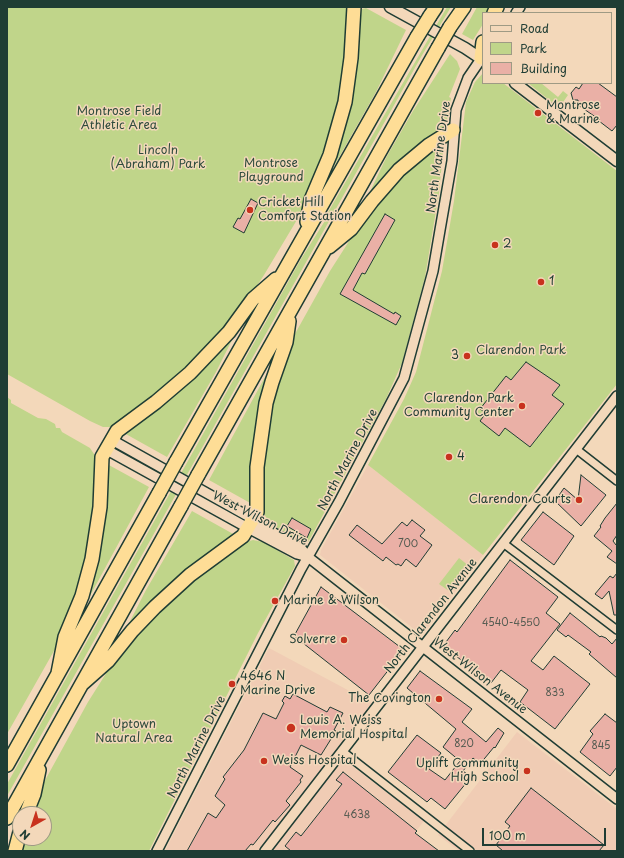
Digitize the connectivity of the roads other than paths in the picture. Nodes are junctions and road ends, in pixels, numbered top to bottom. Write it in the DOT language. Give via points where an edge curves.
graph roads {
  1 [pos="354,7"];
  2 [pos="390,7"];
  3 [pos="464,7"];
  4 [pos="433,11"];
  5 [pos="482,58"];
  6 [pos="516,84"];
  7 [pos="453,130"];
  8 [pos="617,161"];
  9 [pos="305,234"];
  10 [pos="323,252"];
  11 [pos="283,273"];
  12 [pos="290,313"];
  13 [pos="617,396"];
  14 [pos="109,445"];
  15 [pos="576,449"];
  16 [pos="617,481"];
  17 [pos="250,523"];
  18 [pos="503,542"];
  19 [pos="308,557"];
  20 [pos="617,630"];
  21 [pos="423,646"];
  22 [pos="58,673"];
  23 [pos="82,684"];
  24 [pos="29,726"];
  25 [pos="7,746"];
  26 [pos="342,751"];
  27 [pos="41,758"];
  28 [pos="7,765"];
  29 [pos="616,797"];
  30 [pos="29,806"];
  31 [pos="7,818"];
  32 [pos="157,851"];
  33 [pos="265,851"];
  34 [pos="470,851"];
  1 -- 9 [label="highway" via="345,102 330,155 312,200"];
  2 -- 5 [label="main road"];
  3 -- 10 [label="highway, bridge" via="450,27"];
  4 -- 9 [label="highway, bridge"];
  5 -- 7 [label="street, North Marine Drive" via="463,89"];
  6 -- 8 [label="main road"];
  7 -- 10 [label="highway" via="429,145 399,170 351,229"];
  7 -- 19 [label="street, North Marine Drive" via="448,189 433,271 404,378"];
  9 -- 11 [label="highway"];
  10 -- 12 [label="highway"];
  11 -- 14 [label="highway" via="254,299 229,332 190,373 121,427"];
  11 -- 22 [label="highway, bridge"];
  12 -- 17 [label="highway" via="286,342 266,403 257,467 257,512"];
  12 -- 23 [label="highway, bridge"];
  13 -- 15 [label="street, North Clarendon Avenue"];
  14 -- 17 [label="street, West Wilson Drive"];
  14 -- 22 [label="highway" via="102,460 100,513 92,559 82,596 66,637"];
  15 -- 16 [label="street"];
  15 -- 18 [label="street, North Clarendon Avenue"];
  17 -- 19 [label="street, West Wilson Drive" via="297,554"];
  17 -- 23 [label="highway" via="243,536 190,575 155,607 108,661"];
  18 -- 20 [label="street"];
  18 -- 21 [label="street, North Clarendon Avenue"];
  19 -- 21 [label="street, West Wilson Avenue"];
  19 -- 32 [label="street, North Marine Drive"];
  21 -- 26 [label="street, North Clarendon Avenue"];
  21 -- 29 [label="street, West Wilson Avenue"];
  22 -- 24 [label="highway"];
  23 -- 27 [label="highway"];
  24 -- 25 [label="highway"];
  24 -- 28 [label="highway"];
  26 -- 33 [label="street, North Clarendon Avenue"];
  26 -- 34 [label="street"];
  27 -- 30 [label="highway"];
  27 -- 31 [label="highway"];
}
